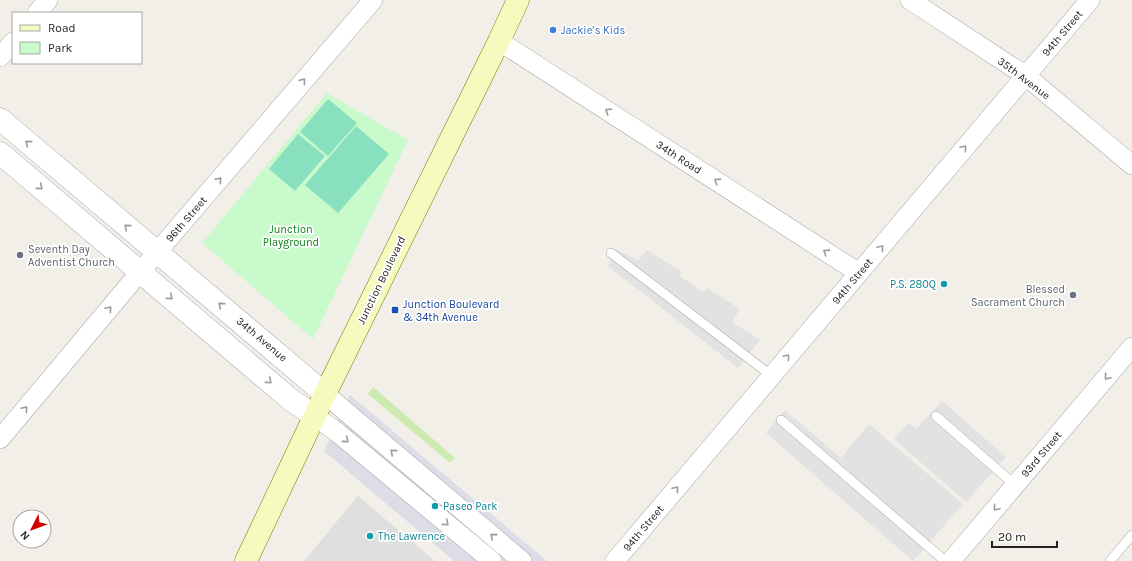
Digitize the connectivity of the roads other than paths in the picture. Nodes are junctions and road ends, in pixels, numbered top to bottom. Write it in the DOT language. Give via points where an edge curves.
graph roads {
  1 [pos="48,0"];
  2 [pos="373,0"];
  3 [pos="518,0"];
  4 [pos="910,0"];
  5 [pos="1090,0"];
  6 [pos="38,12"];
  7 [pos="499,41"];
  8 [pos="12,43"];
  9 [pos="0,57"];
  10 [pos="1026,76"];
  11 [pos="0,119"];
  12 [pos="0,153"];
  13 [pos="1132,165"];
  14 [pos="157,252"];
  15 [pos="611,253"];
  16 [pos="140,272"];
  17 [pos="859,273"];
  18 [pos="1132,347"];
  19 [pos="772,376"];
  20 [pos="325,394"];
  21 [pos="315,416"];
  22 [pos="936,416"];
  23 [pos="781,420"];
  24 [pos="0,439"];
  25 [pos="1016,485"];
  26 [pos="1132,535"];
  27 [pos="246,561"];
  28 [pos="492,561"];
  29 [pos="522,561"];
  30 [pos="615,561"];
  31 [pos="945,561"];
  32 [pos="951,561"];
  33 [pos="1110,561"];
  1 -- 6 [label="street"];
  14 -- 2 [label="street, 96th Street, one-way"];
  3 -- 7 [label="main road, Junction Boulevard"];
  4 -- 10 [label="street, 35th Avenue"];
  5 -- 10 [label="street, 94th Street"];
  17 -- 7 [label="street, 34th Road, one-way"];
  7 -- 20 [label="main road, Junction Boulevard"];
  8 -- 9 [label="street"];
  10 -- 13 [label="street, 35th Avenue"];
  17 -- 10 [label="street, 94th Street, one-way"];
  14 -- 11 [label="street, 34th Avenue, one-way"];
  12 -- 16 [label="street, one-way"];
  14 -- 16 [label="street, 96th Street"];
  20 -- 14 [label="street, 34th Avenue, one-way"];
  15 -- 19 [label="lane"];
  16 -- 21 [label="street, one-way" via="291,400"];
  24 -- 16 [label="street, 96th Street, one-way"];
  19 -- 17 [label="street, 94th Street, one-way"];
  18 -- 25 [label="street, 93rd Street, one-way"];
  30 -- 19 [label="street, 94th Street, one-way"];
  20 -- 21 [label="main road, Junction Boulevard"];
  29 -- 20 [label="street, 34th Avenue, one-way"];
  21 -- 27 [label="main road, Junction Boulevard"];
  21 -- 28 [label="street, one-way"];
  22 -- 25 [label="lane"];
  23 -- 31 [label="lane"];
  25 -- 32 [label="street, 93rd Street, one-way"];
  26 -- 33 [label="lane"];
}
